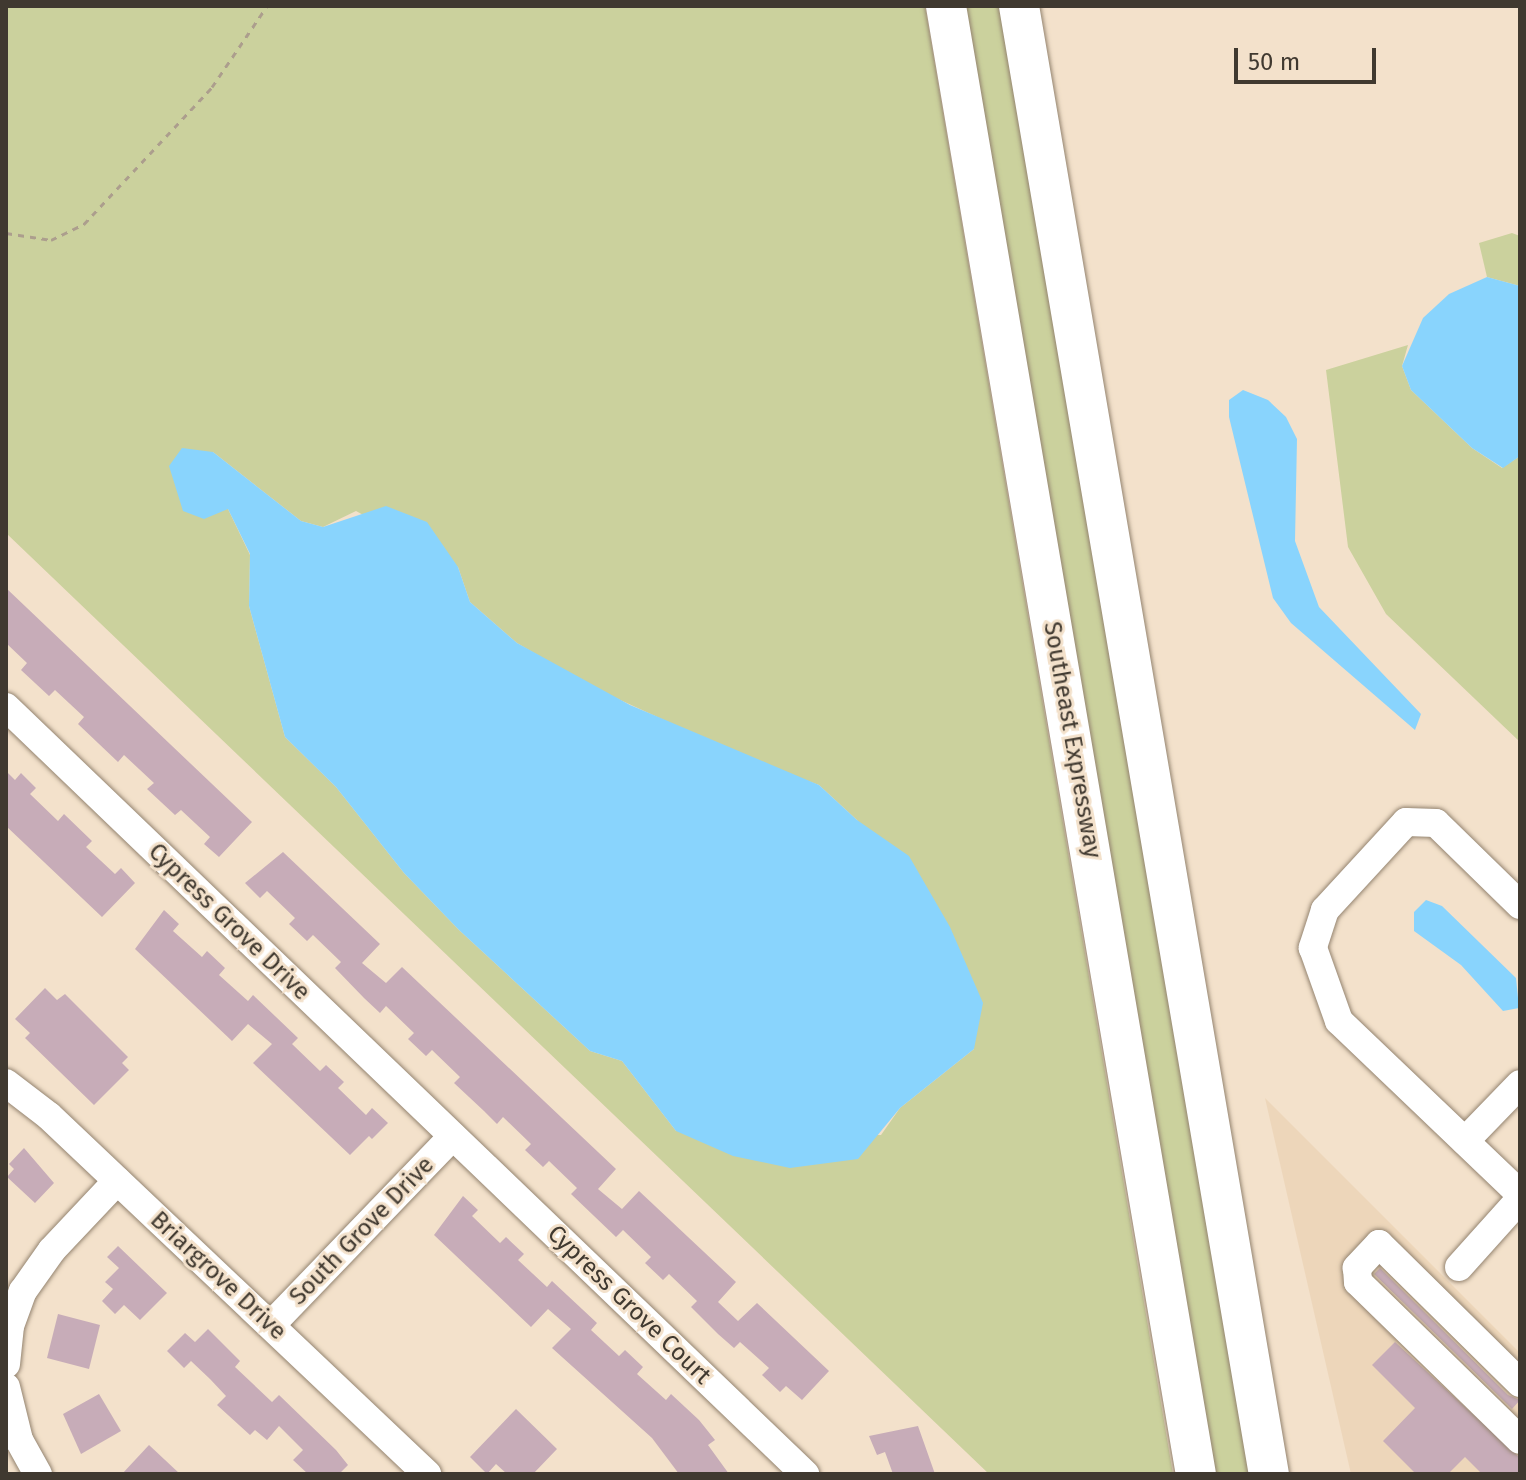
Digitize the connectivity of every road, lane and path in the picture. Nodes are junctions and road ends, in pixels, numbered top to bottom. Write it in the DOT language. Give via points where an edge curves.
graph roads {
  1 [pos="267,6"];
  2 [pos="946,6"];
  3 [pos="1019,6"];
  4 [pos="6,233"];
  5 [pos="6,707"];
  6 [pos="1520,905"];
  7 [pos="6,1083"];
  8 [pos="1520,1084"];
  9 [pos="453,1136"];
  10 [pos="1465,1141"];
  11 [pos="117,1181"];
  12 [pos="1520,1196"];
  13 [pos="1459,1267"];
  14 [pos="271,1325"];
  15 [pos="6,1364"];
  16 [pos="1520,1383"];
  17 [pos="6,1387"];
  18 [pos="8,1416"];
  19 [pos="1520,1440"];
  20 [pos="38,1474"];
  21 [pos="427,1474"];
  22 [pos="805,1474"];
  23 [pos="1196,1474"];
  24 [pos="1269,1474"];
  1 -- 4 [label="path" via="212,87 84,224 51,240"];
  2 -- 23 [label="highway, Southeast Expressway"];
  3 -- 24 [label="highway"];
  5 -- 9 [label="street, Cypress Grove Drive"];
  6 -- 10 [label="street" via="1436,823 1406,822 1325,910 1313,948 1339,1021"];
  7 -- 11 [label="street, Briargrove Drive"];
  8 -- 10 [label="street"];
  9 -- 14 [label="street, South Grove Drive"];
  9 -- 22 [label="street, Cypress Grove Court"];
  10 -- 12 [label="street"];
  11 -- 14 [label="street, Briargrove Drive"];
  11 -- 15 [label="street" via="52,1250 23,1291 10,1326"];
  12 -- 13 [label="street"];
  14 -- 21 [label="street, Briargrove Drive"];
  16 -- 19 [label="street" via="1379,1244 1357,1268 1358,1282"];
  17 -- 18 [label="street"];
  18 -- 20 [label="street"];
}
